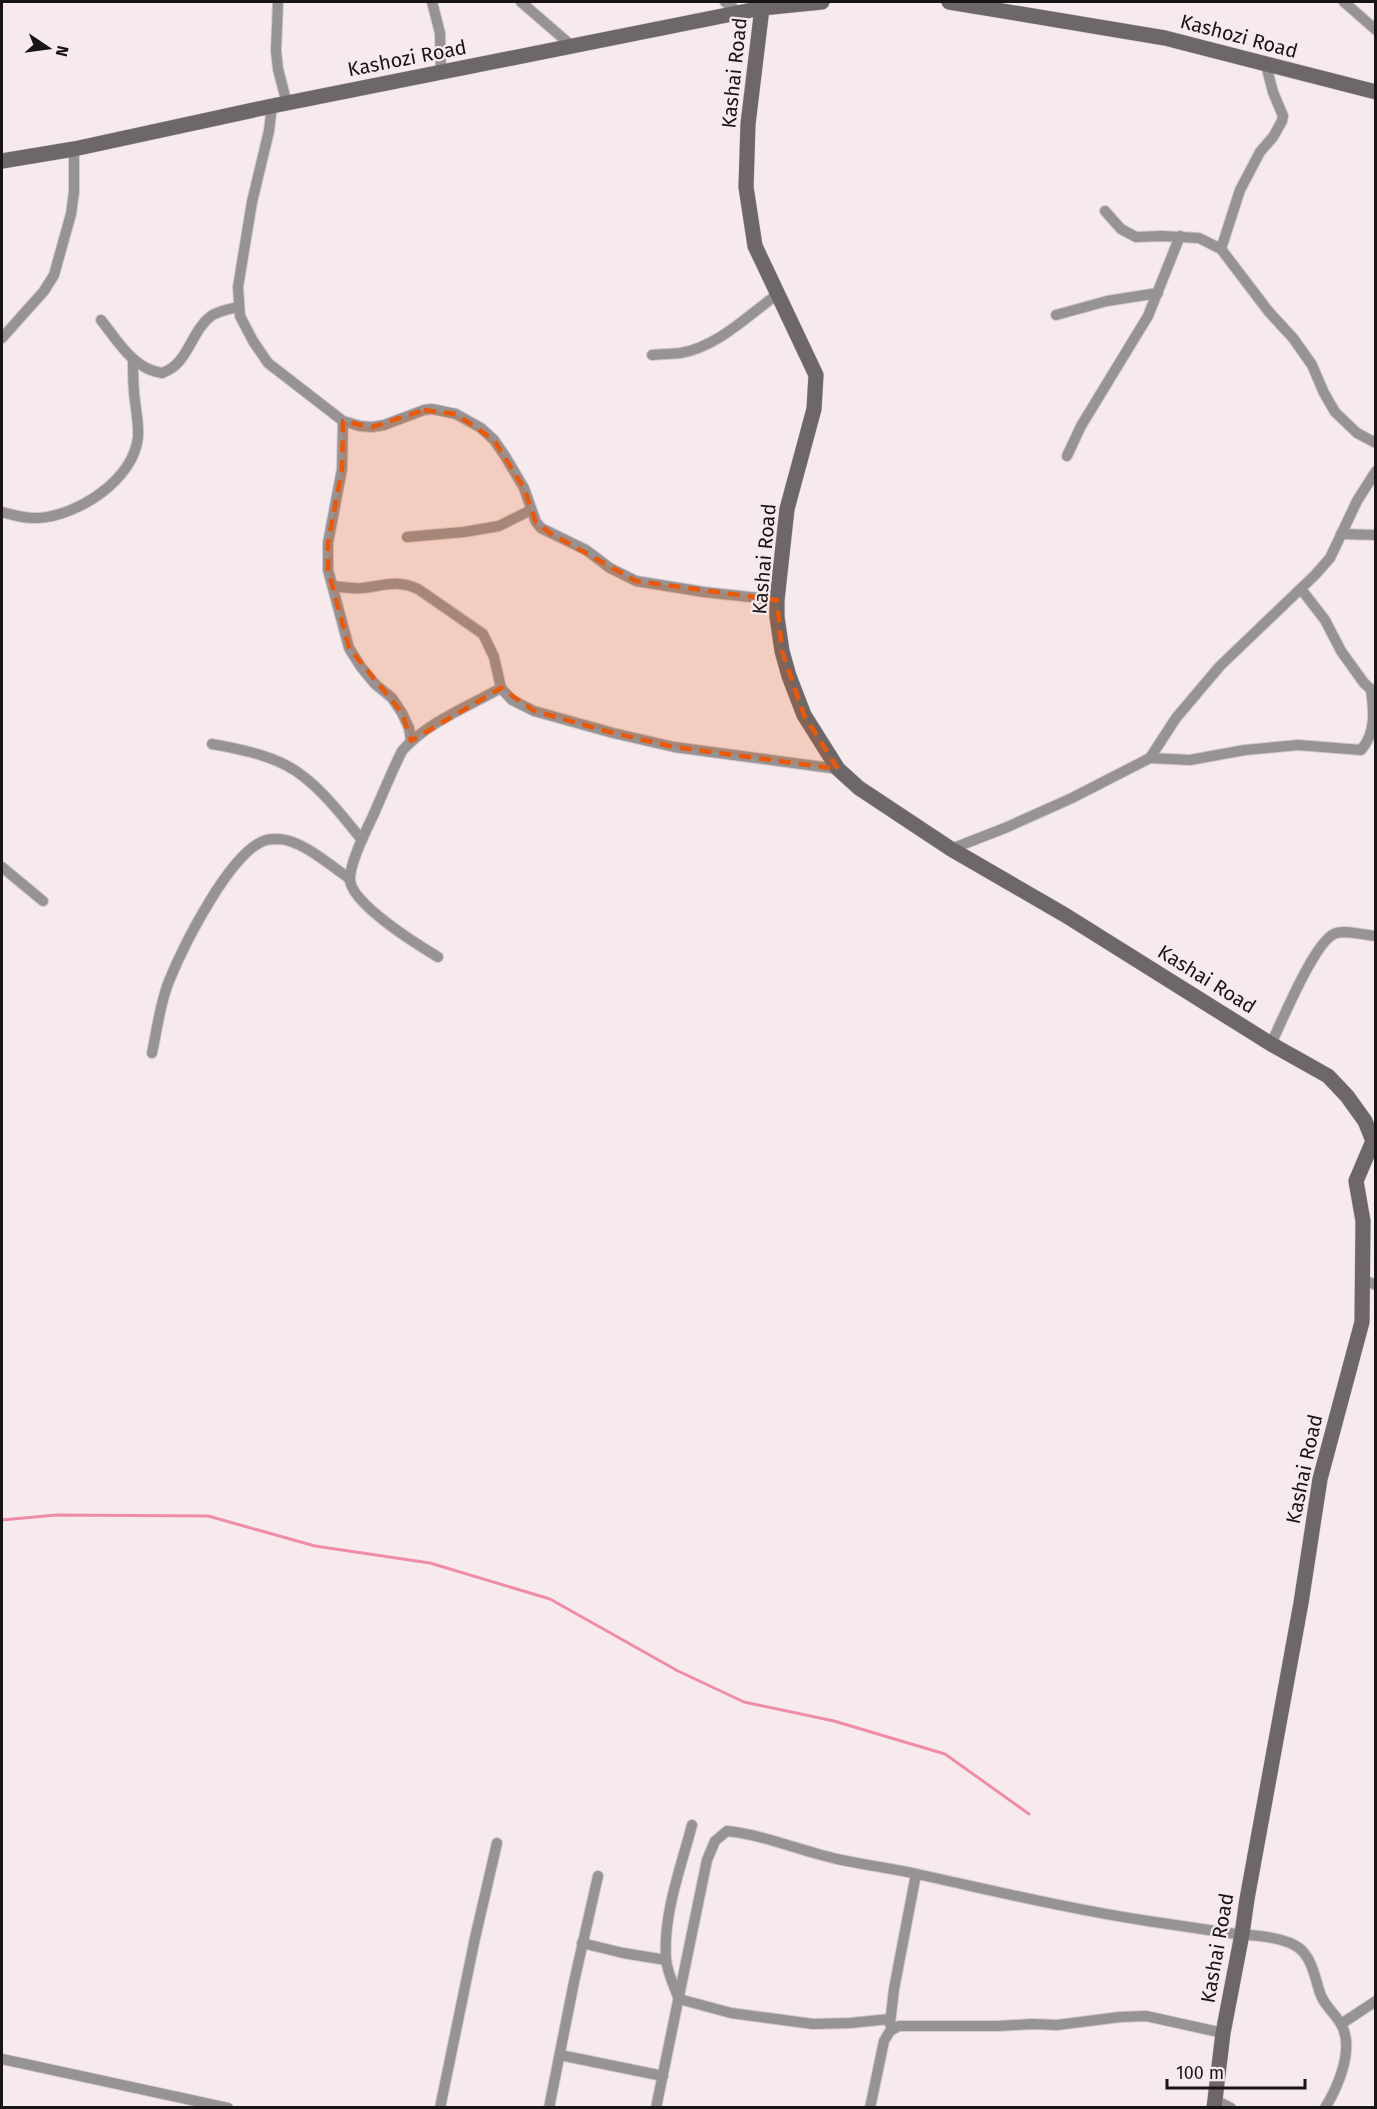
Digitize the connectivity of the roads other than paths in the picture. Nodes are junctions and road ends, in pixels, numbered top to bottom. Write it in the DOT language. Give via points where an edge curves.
graph roads {
  1 [pos="278,2"];
  2 [pos="432,2"];
  3 [pos="521,2"];
  4 [pos="725,2"];
  5 [pos="822,2"];
  6 [pos="950,2"];
  7 [pos="967,2"];
  8 [pos="1344,2"];
  9 [pos="764,5"];
  10 [pos="740,13"];
  11 [pos="1376,30"];
  12 [pos="572,46"];
  13 [pos="1266,65"];
  14 [pos="441,73"];
  15 [pos="1375,89"];
  16 [pos="279,105"];
  17 [pos="74,148"];
  18 [pos="2,161"];
  19 [pos="1105,211"];
  20 [pos="1180,236"];
  21 [pos="1221,249"];
  22 [pos="1158,293"];
  23 [pos="778,294"];
  24 [pos="238,307"];
  25 [pos="1056,315"];
  26 [pos="101,320"];
  27 [pos="2,338"];
  28 [pos="652,355"];
  29 [pos="133,359"];
  30 [pos="343,421"];
  31 [pos="1376,443"];
  32 [pos="1067,456"];
  33 [pos="1376,471"];
  34 [pos="531,510"];
  35 [pos="2,512"];
  36 [pos="1341,534"];
  37 [pos="1376,535"];
  38 [pos="407,537"];
  39 [pos="333,586"];
  40 [pos="1300,589"];
  41 [pos="777,600"];
  42 [pos="501,688"];
  43 [pos="1373,692"];
  44 [pos="411,741"];
  45 [pos="212,744"];
  46 [pos="1150,758"];
  47 [pos="838,769"];
  48 [pos="362,840"];
  49 [pos="951,849"];
  50 [pos="2,867"];
  51 [pos="350,879"];
  52 [pos="43,901"];
  53 [pos="1376,936"];
  54 [pos="438,957"];
  55 [pos="1271,1044"];
  56 [pos="152,1053"];
  57 [pos="1374,1141"];
  58 [pos="1370,1282"];
  59 [pos="692,1825"];
  60 [pos="497,1843"];
  61 [pos="916,1874"];
  62 [pos="598,1876"];
  63 [pos="1242,1934"];
  64 [pos="582,1943"];
  65 [pos="666,1960"];
  66 [pos="679,1999"];
  67 [pos="1376,2001"];
  68 [pos="890,2019"];
  69 [pos="1341,2024"];
  70 [pos="890,2031"];
  71 [pos="1223,2032"];
  72 [pos="560,2055"];
  73 [pos="2,2059"];
  74 [pos="663,2076"];
  75 [pos="1215,2104"];
  76 [pos="228,2108"];
  77 [pos="440,2108"];
  78 [pos="549,2108"];
  79 [pos="656,2108"];
  80 [pos="870,2108"];
  81 [pos="1231,2108"];
  82 [pos="1325,2108"];
  1 -- 16 [label="street"];
  2 -- 14 [label="street" via="440,33"];
  3 -- 12 [label="street"];
  4 -- 10 [label="street"];
  5 -- 9 [label="street, Kashozi Road"];
  6 -- 7 [label="street, Kashozi Road"];
  7 -- 13 [label="street, Kashozi Road" via="1165,38"];
  8 -- 11 [label="street"];
  9 -- 10 [label="street, Kashozi Road"];
  9 -- 23 [label="street, Kashai Road" via="748,124 746,187 755,246"];
  10 -- 12 [label="street, Kashozi Road"];
  12 -- 14 [label="street, Kashozi Road"];
  13 -- 15 [label="street, Kashozi Road"];
  13 -- 21 [label="street" via="1282,121 1248,173"];
  14 -- 16 [label="street, Kashozi Road"];
  16 -- 17 [label="street, Kashozi Road"];
  16 -- 24 [label="street" via="252,202"];
  17 -- 18 [label="street, Kashozi Road"];
  17 -- 27 [label="street" via="71,214 54,275"];
  19 -- 20 [label="street" via="1120,229 1136,237"];
  20 -- 21 [label="street" via="1199,238"];
  20 -- 22 [label="street"];
  21 -- 31 [label="street" via="1312,365 1335,412 1357,433"];
  22 -- 25 [label="street"];
  22 -- 32 [label="street"];
  23 -- 28 [label="street" via="703,346"];
  23 -- 41 [label="street, Kashai Road" via="816,375 814,409 787,509"];
  24 -- 29 [label="street" via="210,317 182,359 168,371 153,372"];
  24 -- 30 [label="street" via="243,324 268,363"];
  26 -- 29 [label="street"];
  29 -- 35 [label="street" via="138,437 126,468 101,494 79,508 38,518"];
  30 -- 34 [label="street" via="372,427 432,409 466,418 494,440 524,488"];
  30 -- 39 [label="street" via="342,469 328,543 328,570"];
  33 -- 36 [label="street"];
  34 -- 38 [label="street" via="500,526"];
  34 -- 41 [label="street" via="541,528 636,581"];
  36 -- 37 [label="street"];
  36 -- 40 [label="street" via="1330,558"];
  39 -- 42 [label="street" via="361,588 393,582 418,589 483,634 494,657"];
  39 -- 44 [label="street" via="349,648 375,684 392,698 409,728"];
  40 -- 43 [label="street"];
  40 -- 46 [label="street" via="1220,666 1176,717"];
  41 -- 47 [label="street, Kashai Road" via="780,640 789,676 804,715"];
  42 -- 44 [label="street"];
  42 -- 47 [label="street" via="512,700 534,711 613,733 674,747"];
  43 -- 46 [label="street" via="1370,738 1361,750 1298,745 1190,760"];
  44 -- 48 [label="street" via="402,751"];
  45 -- 48 [label="street" via="254,753 304,776"];
  46 -- 49 [label="street" via="1072,798"];
  47 -- 49 [label="street, Kashai Road" via="859,788"];
  48 -- 51 [label="street"];
  49 -- 55 [label="street, Kashai Road"];
  50 -- 52 [label="street"];
  51 -- 54 [label="street" via="368,906"];
  51 -- 56 [label="street" via="290,840 266,840 251,849 237,862 189,940 169,983"];
  53 -- 55 [label="street" via="1336,933 1327,938 1312,959"];
  55 -- 57 [label="street, Kashai Road" via="1328,1076 1365,1121"];
  57 -- 58 [label="street, Kashai Road" via="1356,1181"];
  58 -- 63 [label="street, Kashai Road" via="1320,1479"];
  59 -- 65 [label="street" via="671,1904"];
  60 -- 77 [label="street"];
  61 -- 63 [label="street" via="1087,1911"];
  61 -- 66 [label="street" via="838,1860 760,1836 728,1831 715,1841 707,1860"];
  61 -- 68 [label="street"];
  62 -- 64 [label="street"];
  63 -- 69 [label="street" via="1298,1946 1309,1961 1323,2001"];
  63 -- 71 [label="street, Kashai Road"];
  64 -- 65 [label="street"];
  64 -- 72 [label="street"];
  65 -- 66 [label="street"];
  66 -- 68 [label="street" via="731,2013 813,2024"];
  66 -- 74 [label="street"];
  67 -- 69 [label="street"];
  68 -- 70 [label="street"];
  69 -- 82 [label="street" via="1345,2032 1343,2070"];
  70 -- 71 [label="street" via="909,2025 1057,2025 1146,2016"];
  70 -- 80 [label="street" via="882,2049"];
  71 -- 75 [label="street, Kashai Road"];
  72 -- 74 [label="street"];
  72 -- 78 [label="street"];
  73 -- 76 [label="street"];
  74 -- 79 [label="street"];
  75 -- 81 [label="street"];
}
